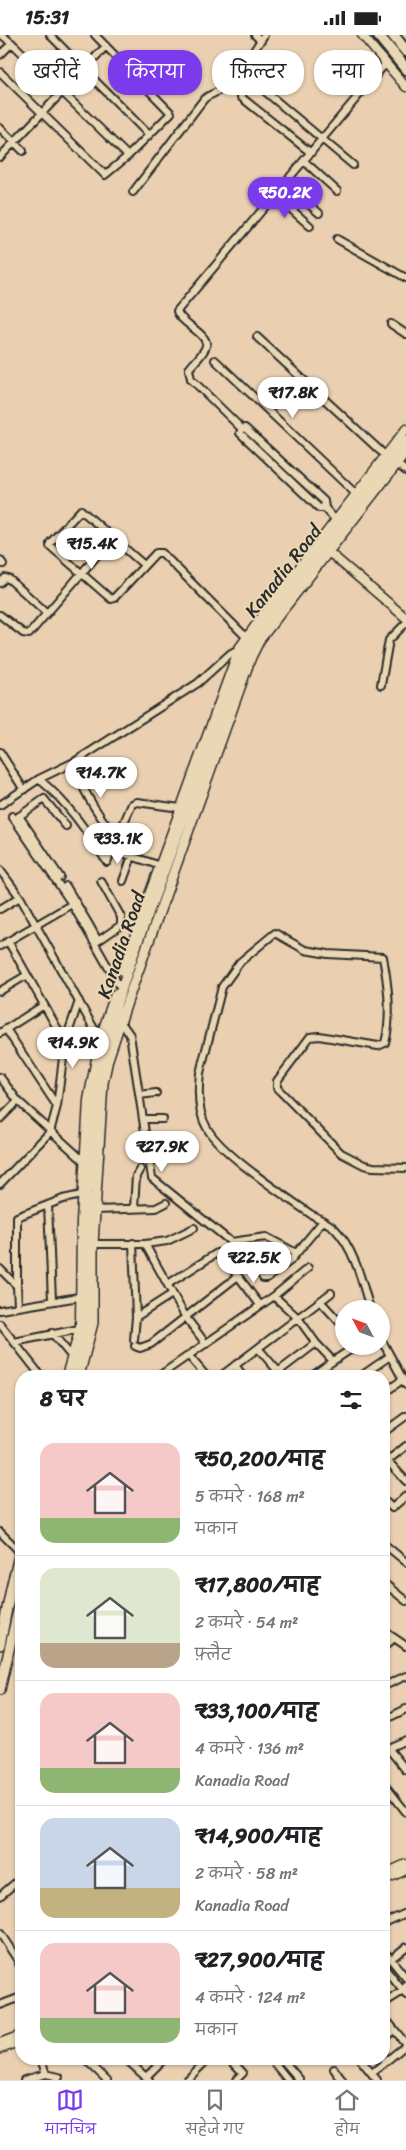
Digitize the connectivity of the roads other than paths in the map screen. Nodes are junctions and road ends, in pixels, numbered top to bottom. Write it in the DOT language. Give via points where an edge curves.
graph roads {
  1 [pos="2,35"];
  2 [pos="50,35"];
  3 [pos="95,35"];
  4 [pos="255,35"];
  5 [pos="362,35"];
  6 [pos="378,35"];
  7 [pos="393,35"];
  8 [pos="263,38"];
  9 [pos="12,43"];
  10 [pos="106,46"];
  11 [pos="19,50"];
  12 [pos="65,50"];
  13 [pos="406,51"];
  14 [pos="98,54"];
  15 [pos="0,55"];
  16 [pos="386,63"];
  17 [pos="406,69"];
  18 [pos="0,72"];
  19 [pos="98,83"];
  20 [pos="406,87"];
  21 [pos="57,95"];
  22 [pos="65,95"];
  23 [pos="41,112"];
  24 [pos="0,128"];
  25 [pos="148,134"];
  26 [pos="323,139"];
  27 [pos="14,141"];
  28 [pos="23,151"];
  29 [pos="311,153"];
  30 [pos="128,156"];
  31 [pos="0,157"];
  32 [pos="304,161"];
  33 [pos="353,165"];
  34 [pos="284,184"];
  35 [pos="337,191"];
  36 [pos="133,193"];
  37 [pos="275,195"];
  38 [pos="319,213"];
  39 [pos="310,226"];
  40 [pos="337,239"];
  41 [pos="406,278"];
  42 [pos="391,324"];
  43 [pos="406,334"];
  44 [pos="257,337"];
  45 [pos="215,360"];
  46 [pos="406,429"];
  47 [pos="406,441"];
  48 [pos="406,452"];
  49 [pos="391,460"];
  50 [pos="406,471"];
  51 [pos="356,494"];
  52 [pos="338,522"];
  53 [pos="112,538"];
  54 [pos="326,550"];
  55 [pos="144,565"];
  56 [pos="80,574"];
  57 [pos="0,583"];
  58 [pos="282,599"];
  59 [pos="47,613"];
  60 [pos="0,615"];
  61 [pos="406,618"];
  62 [pos="406,623"];
  63 [pos="249,637"];
  64 [pos="239,648"];
  65 [pos="381,685"];
  66 [pos="0,752"];
  67 [pos="74,763"];
  68 [pos="39,779"];
  69 [pos="24,790"];
  70 [pos="0,805"];
  71 [pos="180,807"];
  72 [pos="66,826"];
  73 [pos="117,840"];
  74 [pos="38,848"];
  75 [pos="113,850"];
  76 [pos="132,856"];
  77 [pos="163,866"];
  78 [pos="0,871"];
  79 [pos="60,877"];
  80 [pos="101,881"];
  81 [pos="123,881"];
  82 [pos="66,886"];
  83 [pos="20,897"];
  84 [pos="71,900"];
  85 [pos="0,909"];
  86 [pos="35,925"];
  87 [pos="86,925"];
  88 [pos="8,941"];
  89 [pos="0,946"];
  90 [pos="27,975"];
  91 [pos="121,987"];
  92 [pos="0,991"];
  93 [pos="79,1001"];
  94 [pos="44,1005"];
  95 [pos="120,1021"];
  96 [pos="6,1029"];
  97 [pos="0,1033"];
  98 [pos="65,1042"];
  99 [pos="102,1042"];
  100 [pos="0,1077"];
  101 [pos="156,1093"];
  102 [pos="139,1095"];
  103 [pos="18,1101"];
  104 [pos="57,1106"];
  105 [pos="0,1119"];
  106 [pos="143,1119"];
  107 [pos="163,1119"];
  108 [pos="50,1132"];
  109 [pos="86,1164"];
  110 [pos="406,1168"];
  111 [pos="140,1169"];
  112 [pos="0,1184"];
  113 [pos="84,1194"];
  114 [pos="166,1203"];
  115 [pos="48,1205"];
  116 [pos="134,1208"];
  117 [pos="95,1210"];
  118 [pos="83,1221"];
  119 [pos="323,1221"];
  120 [pos="194,1228"];
  121 [pos="133,1243"];
  122 [pos="90,1244"];
  123 [pos="144,1244"];
  124 [pos="282,1245"];
  125 [pos="296,1253"];
  126 [pos="308,1268"];
  127 [pos="0,1269"];
  128 [pos="238,1276"];
  129 [pos="168,1284"];
  130 [pos="17,1286"];
  131 [pos="331,1293"];
  132 [pos="172,1294"];
  133 [pos="274,1295"];
  134 [pos="83,1296"];
  135 [pos="52,1300"];
  136 [pos="367,1300"];
  137 [pos="321,1302"];
  138 [pos="260,1305"];
  139 [pos="18,1306"];
  140 [pos="0,1310"];
  141 [pos="185,1316"];
  142 [pos="136,1317"];
  143 [pos="335,1317"];
  144 [pos="298,1318"];
  145 [pos="0,1324"];
  146 [pos="83,1328"];
  147 [pos="52,1333"];
  148 [pos="14,1342"];
  149 [pos="316,1343"];
  150 [pos="206,1344"];
  151 [pos="258,1348"];
  152 [pos="188,1355"];
  153 [pos="342,1355"];
  154 [pos="390,1356"];
  155 [pos="75,1358"];
  156 [pos="333,1361"];
  157 [pos="235,1365"];
  158 [pos="36,1370"];
  159 [pos="69,1370"];
  160 [pos="73,1370"];
  161 [pos="81,1370"];
  162 [pos="167,1370"];
  163 [pos="201,1370"];
  164 [pos="229,1370"];
  165 [pos="239,1370"];
  166 [pos="277,1370"];
  167 [pos="285,1370"];
  168 [pos="320,1370"];
  169 [pos="370,1370"];
  170 [pos="404,1383"];
  171 [pos="390,1390"];
  172 [pos="406,1416"];
  173 [pos="390,1428"];
  174 [pos="406,1446"];
  175 [pos="390,1456"];
  176 [pos="390,1464"];
  177 [pos="406,1481"];
  178 [pos="406,1496"];
  179 [pos="390,1507"];
  180 [pos="0,1532"];
  181 [pos="15,1546"];
  182 [pos="390,1548"];
  183 [pos="406,1563"];
  184 [pos="15,1573"];
  185 [pos="390,1588"];
  186 [pos="406,1601"];
  187 [pos="390,1636"];
  188 [pos="15,1638"];
  189 [pos="394,1639"];
  190 [pos="0,1642"];
  191 [pos="390,1642"];
  192 [pos="406,1646"];
  193 [pos="406,1675"];
  194 [pos="390,1683"];
  195 [pos="0,1690"];
  196 [pos="406,1709"];
  197 [pos="390,1717"];
  198 [pos="406,1740"];
  199 [pos="390,1747"];
  200 [pos="390,1753"];
  201 [pos="406,1770"];
  202 [pos="390,1792"];
  203 [pos="406,1812"];
  204 [pos="406,1863"];
  205 [pos="406,1870"];
  206 [pos="390,1871"];
  207 [pos="390,1877"];
  208 [pos="15,1883"];
  209 [pos="0,1896"];
  210 [pos="406,1913"];
  211 [pos="390,1920"];
  212 [pos="0,1933"];
  213 [pos="406,1947"];
  214 [pos="15,1953"];
  215 [pos="391,1959"];
  216 [pos="390,1974"];
  217 [pos="406,1978"];
  218 [pos="405,1991"];
  219 [pos="15,1999"];
  220 [pos="390,2000"];
  221 [pos="0,2005"];
  222 [pos="390,2025"];
  223 [pos="394,2030"];
  224 [pos="390,2033"];
  225 [pos="15,2037"];
  226 [pos="0,2043"];
  227 [pos="15,2043"];
  228 [pos="406,2045"];
  229 [pos="0,2049"];
  230 [pos="390,2058"];
  231 [pos="43,2065"];
  232 [pos="91,2065"];
  233 [pos="132,2065"];
  234 [pos="159,2065"];
  235 [pos="202,2065"];
  236 [pos="236,2065"];
  237 [pos="276,2065"];
  238 [pos="287,2065"];
  239 [pos="365,2065"];
  240 [pos="382,2065"];
  241 [pos="334,2069"];
  242 [pos="46,2073"];
  243 [pos="372,2073"];
  244 [pos="59,2079"];
  245 [pos="147,2079"];
  246 [pos="24,2080"];
  247 [pos="107,2080"];
  248 [pos="187,2080"];
  249 [pos="236,2080"];
  250 [pos="288,2080"];
  251 [pos="300,2080"];
  252 [pos="342,2080"];
  253 [pos="377,2080"];
  1 -- 9 [label="street"];
  2 -- 12 [label="street"];
  3 -- 10 [label="street"];
  4 -- 8 [label="street"];
  5 -- 16 [label="street"];
  6 -- 17 [label="highway"];
  7 -- 13 [label="highway"];
  8 -- 36 [label="street" via="224,87 204,99"];
  9 -- 11 [label="street"];
  9 -- 15 [label="street"];
  10 -- 14 [label="street"];
  10 -- 25 [label="street" via="171,113"];
  16 -- 20 [label="street"];
  16 -- 26 [label="street"];
  18 -- 23 [label="street"];
  19 -- 25 [label="street"];
  21 -- 23 [label="street"];
  22 -- 30 [label="street"];
  23 -- 27 [label="street"];
  23 -- 30 [label="street" via="102,174"];
  24 -- 27 [label="street"];
  25 -- 30 [label="street"];
  26 -- 29 [label="street"];
  26 -- 29 [label="street" via="255,83 249,81 243,86 241,97"];
  26 -- 33 [label="street"];
  27 -- 28 [label="street"];
  27 -- 31 [label="street"];
  29 -- 32 [label="street"];
  32 -- 34 [label="street"];
  32 -- 35 [label="street"];
  34 -- 37 [label="street"];
  34 -- 38 [label="street"];
  37 -- 39 [label="street"];
  37 -- 52 [label="street" via="177,311 206,342 190,369 190,379 242,429 240,433 247,440"];
  40 -- 41 [label="street"];
  42 -- 43 [label="street"];
  44 -- 49 [label="street"];
  45 -- 51 [label="street"];
  46 -- 49 [label="street"];
  47 -- 49 [label="main road, Kanadia Road"];
  48 -- 49 [label="main road, Kanadia Road"];
  49 -- 50 [label="street"];
  49 -- 51 [label="street"];
  49 -- 52 [label="main road, Kanadia Road"];
  49 -- 54 [label="main road, Kanadia Road"];
  51 -- 52 [label="street"];
  52 -- 54 [label="main road, Kanadia Road"];
  52 -- 58 [label="street"];
  53 -- 55 [label="street"];
  53 -- 56 [label="street"];
  53 -- 56 [label="street" via="81,510 50,543"];
  54 -- 58 [label="main road, Kanadia Road"];
  54 -- 61 [label="street"];
  55 -- 56 [label="street" via="111,599"];
  55 -- 63 [label="street" via="156,553 162,553"];
  56 -- 59 [label="street"];
  57 -- 59 [label="street" via="5,578 9,579"];
  58 -- 63 [label="main road, Kanadia Road"];
  58 -- 95 [label="main road, Kanadia Road" via="251,657"];
  59 -- 60 [label="street" via="26,635"];
  62 -- 65 [label="street" via="389,640"];
  63 -- 64 [label="street"];
  63 -- 77 [label="main road, Kanadia Road"];
  64 -- 67 [label="street" via="198,683"];
  64 -- 71 [label="street"];
  66 -- 69 [label="street"];
  67 -- 68 [label="street"];
  67 -- 73 [label="street" via="86,797"];
  68 -- 69 [label="street"];
  68 -- 75 [label="street" via="60,797 107,862"];
  69 -- 70 [label="street"];
  71 -- 73 [label="street" via="137,801 132,804"];
  71 -- 77 [label="street"];
  72 -- 74 [label="street" via="44,799 15,817"];
  73 -- 75 [label="street"];
  74 -- 79 [label="street"];
  74 -- 84 [label="street"];
  75 -- 76 [label="street"];
  76 -- 77 [label="street"];
  76 -- 81 [label="street"];
  77 -- 91 [label="main road, Kanadia Road"];
  78 -- 83 [label="street"];
  80 -- 87 [label="street" via="121,917 121,925 98,941"];
  82 -- 84 [label="street"];
  83 -- 85 [label="street"];
  83 -- 86 [label="street"];
  84 -- 86 [label="street"];
  84 -- 87 [label="street"];
  86 -- 88 [label="street"];
  86 -- 93 [label="street"];
  87 -- 91 [label="street"];
  88 -- 89 [label="street"];
  88 -- 90 [label="street"];
  90 -- 92 [label="street"];
  90 -- 94 [label="street"];
  91 -- 99 [label="main road, Kanadia Road"];
  93 -- 98 [label="street"];
  93 -- 99 [label="street"];
  94 -- 96 [label="street"];
  94 -- 98 [label="street"];
  95 -- 102 [label="street" via="130,1035"];
  95 -- 117 [label="main road, Kanadia Road" via="103,1083"];
  96 -- 97 [label="street"];
  96 -- 104 [label="street"];
  98 -- 104 [label="street"];
  99 -- 109 [label="main road, Kanadia Road" via="93,1082"];
  100 -- 103 [label="street"];
  101 -- 102 [label="street"];
  102 -- 106 [label="street"];
  103 -- 105 [label="street"];
  103 -- 108 [label="street"];
  104 -- 108 [label="street"];
  106 -- 107 [label="street"];
  106 -- 124 [label="street" via="149,1167 157,1184 232,1242 266,1237"];
  108 -- 109 [label="street"];
  108 -- 112 [label="street"];
  109 -- 113 [label="main road, Kanadia Road"];
  110 -- 119 [label="street" via="373,1167 341,1153 277,1088 277,1081 310,1037 378,1046 385,1043 389,1030 383,957 305,950 275,933 240,962 222,987 200,1073 198,1086 202,1117 220,1145"];
  111 -- 116 [label="street" via="136,1176"];
  113 -- 115 [label="street"];
  113 -- 118 [label="main road, Kanadia Road"];
  114 -- 116 [label="street" via="156,1208"];
  115 -- 130 [label="street" via="17,1217"];
  115 -- 135 [label="street"];
  116 -- 117 [label="street"];
  117 -- 122 [label="main road, Kanadia Road"];
  118 -- 122 [label="main road, Kanadia Road"];
  118 -- 134 [label="street"];
  119 -- 125 [label="street"];
  119 -- 136 [label="street" via="334,1228 346,1243"];
  120 -- 123 [label="street" via="167,1241"];
  121 -- 122 [label="street"];
  121 -- 123 [label="street"];
  121 -- 142 [label="street"];
  122 -- 134 [label="main road, Kanadia Road"];
  122 -- 161 [label="main road, Kanadia Road" via="93,1323"];
  123 -- 129 [label="street"];
  124 -- 125 [label="street"];
  124 -- 125 [label="street" via="255,1263 263,1278 268,1278"];
  126 -- 133 [label="street"];
  127 -- 130 [label="street"];
  128 -- 129 [label="street" via="219,1253 215,1253"];
  128 -- 138 [label="street"];
  128 -- 141 [label="street"];
  129 -- 132 [label="street"];
  130 -- 139 [label="street"];
  131 -- 137 [label="street"];
  132 -- 141 [label="street"];
  132 -- 142 [label="street"];
  133 -- 138 [label="street"];
  133 -- 144 [label="street"];
  134 -- 135 [label="street"];
  134 -- 146 [label="main road, Kanadia Road"];
  135 -- 139 [label="street"];
  137 -- 143 [label="street"];
  137 -- 144 [label="street"];
  138 -- 150 [label="street"];
  139 -- 140 [label="street"];
  141 -- 142 [label="street" via="150,1344 140,1348 135,1343"];
  141 -- 150 [label="street"];
  144 -- 149 [label="street"];
  144 -- 151 [label="street"];
  145 -- 148 [label="street"];
  146 -- 147 [label="street"];
  146 -- 155 [label="main road, Kanadia Road"];
  147 -- 148 [label="street"];
  147 -- 155 [label="street"];
  148 -- 158 [label="street"];
  149 -- 156 [label="street"];
  149 -- 167 [label="street"];
  150 -- 152 [label="street"];
  151 -- 157 [label="street"];
  151 -- 166 [label="street"];
  152 -- 162 [label="street"];
  152 -- 163 [label="street"];
  153 -- 156 [label="street"];
  154 -- 169 [label="street"];
  154 -- 170 [label="street"];
  155 -- 159 [label="street"];
  155 -- 160 [label="main road, Kanadia Road"];
  156 -- 168 [label="street"];
  157 -- 164 [label="street"];
  157 -- 165 [label="street"];
  170 -- 171 [label="street"];
  172 -- 173 [label="street"];
  174 -- 175 [label="street"];
  176 -- 177 [label="street"];
  178 -- 179 [label="street"];
  180 -- 181 [label="street"];
  182 -- 183 [label="street"];
  184 -- 190 [label="main road"];
  185 -- 186 [label="street"];
  187 -- 189 [label="street"];
  188 -- 195 [label="main road"];
  189 -- 191 [label="street"];
  189 -- 192 [label="street"];
  193 -- 194 [label="street"];
  196 -- 197 [label="street"];
  198 -- 199 [label="street"];
  200 -- 201 [label="street"];
  202 -- 203 [label="street"];
  204 -- 206 [label="street"];
  205 -- 207 [label="street"];
  208 -- 209 [label="street"];
  210 -- 211 [label="street"];
  212 -- 214 [label="street"];
  213 -- 215 [label="street"];
  215 -- 217 [label="street"];
  216 -- 218 [label="street"];
  218 -- 220 [label="street"];
  219 -- 221 [label="street"];
  222 -- 223 [label="street"];
  223 -- 224 [label="street"];
  223 -- 228 [label="street"];
  225 -- 226 [label="street"];
  227 -- 229 [label="street"];
  228 -- 230 [label="street"];
  231 -- 242 [label="street"];
  232 -- 247 [label="street"];
  233 -- 245 [label="street"];
  234 -- 245 [label="street"];
  235 -- 248 [label="street"];
  236 -- 249 [label="street" via="243,2073"];
  237 -- 250 [label="street"];
  238 -- 251 [label="street"];
  239 -- 243 [label="street"];
  240 -- 243 [label="street"];
  241 -- 252 [label="street"];
  242 -- 244 [label="street"];
  242 -- 246 [label="street"];
  243 -- 253 [label="street"];
}
